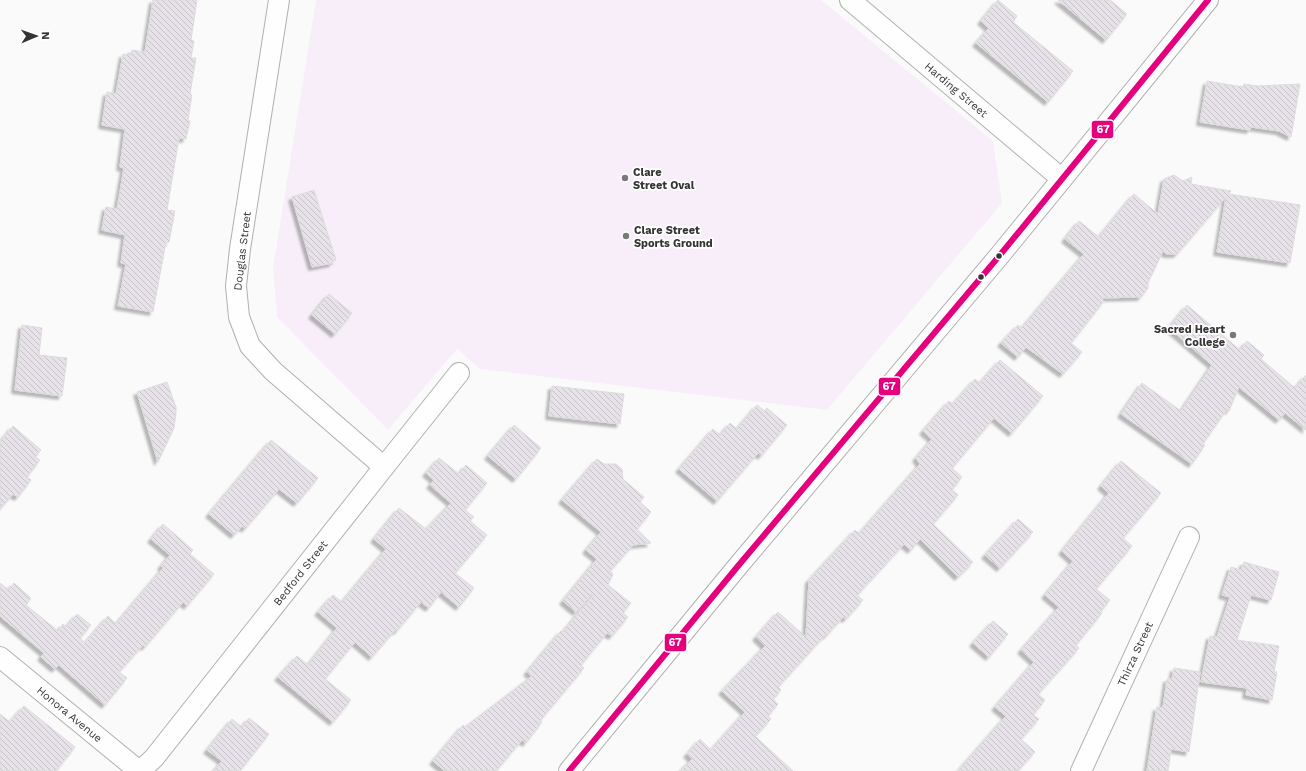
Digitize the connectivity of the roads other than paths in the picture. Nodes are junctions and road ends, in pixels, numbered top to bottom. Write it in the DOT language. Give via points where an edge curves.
graph roads {
  1 [pos="280,0"];
  2 [pos="850,0"];
  3 [pos="1208,0"];
  4 [pos="1062,179"];
  5 [pos="459,373"];
  6 [pos="384,467"];
  7 [pos="1189,537"];
  8 [pos="0,657"];
  9 [pos="140,771"];
  10 [pos="569,771"];
  11 [pos="1081,771"];
  1 -- 6 [label="street, Douglas Street" via="240,250 236,286 239,317 250,346 273,371"];
  2 -- 4 [label="street, Harding Street"];
  3 -- 4 [label="street"];
  4 -- 10 [label="street"];
  5 -- 6 [label="street, Bedford Street"];
  6 -- 9 [label="street, Bedford Street" via="154,758"];
  7 -- 11 [label="street, Thirza Street"];
  8 -- 9 [label="street, Honora Avenue"];
}
